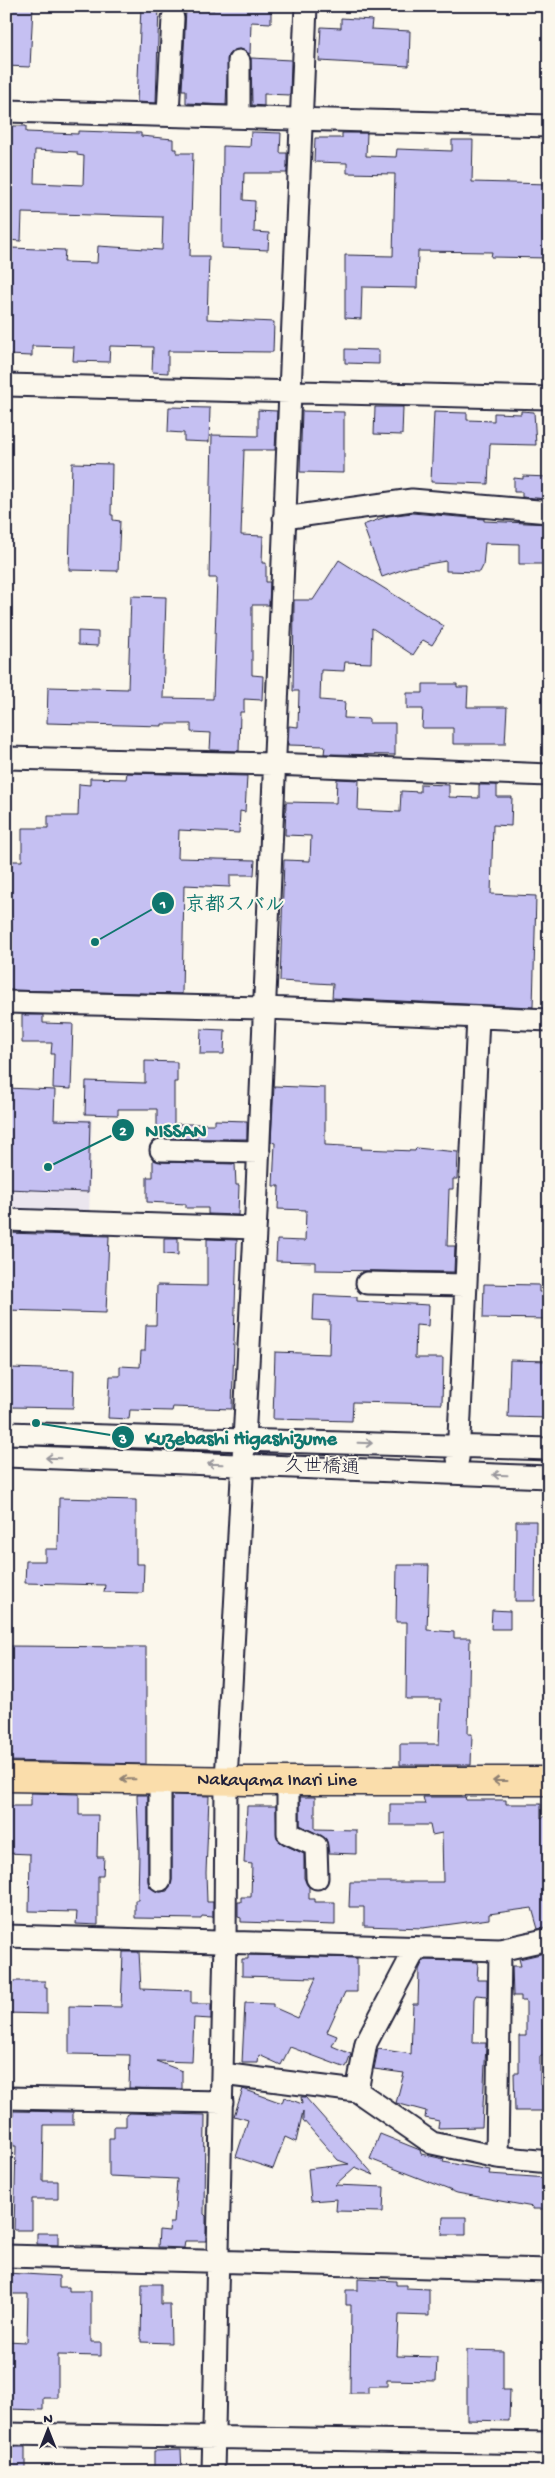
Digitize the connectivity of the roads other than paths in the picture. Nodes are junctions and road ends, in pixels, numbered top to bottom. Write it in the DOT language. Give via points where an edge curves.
graph roads {
  1 [pos="306,6"];
  2 [pos="173,18"];
  3 [pos="239,61"];
  4 [pos="6,111"];
  5 [pos="168,114"];
  6 [pos="239,116"];
  7 [pos="301,118"];
  8 [pos="549,126"];
  9 [pos="6,385"];
  10 [pos="289,390"];
  11 [pos="549,398"];
  12 [pos="549,512"];
  13 [pos="284,518"];
  14 [pos="6,758"];
  15 [pos="273,764"];
  16 [pos="549,775"];
  17 [pos="6,1002"];
  18 [pos="264,1008"];
  19 [pos="478,1017"];
  20 [pos="549,1020"];
  21 [pos="161,1150"];
  22 [pos="259,1152"];
  23 [pos="6,1220"];
  24 [pos="256,1228"];
  25 [pos="367,1282"];
  26 [pos="466,1285"];
  27 [pos="6,1433"];
  28 [pos="246,1439"];
  29 [pos="459,1446"];
  30 [pos="549,1449"];
  31 [pos="6,1456"];
  32 [pos="244,1466"];
  33 [pos="457,1474"];
  34 [pos="549,1477"];
  35 [pos="6,1777"];
  36 [pos="160,1780"];
  37 [pos="226,1780"];
  38 [pos="288,1781"];
  39 [pos="549,1781"];
  40 [pos="317,1878"];
  41 [pos="160,1880"];
  42 [pos="6,1936"];
  43 [pos="549,1939"];
  44 [pos="225,1941"];
  45 [pos="416,1948"];
  46 [pos="500,1950"];
  47 [pos="222,2074"];
  48 [pos="357,2091"];
  49 [pos="6,2098"];
  50 [pos="222,2102"];
  51 [pos="496,2157"];
  52 [pos="549,2162"];
  53 [pos="6,2256"];
  54 [pos="218,2263"];
  55 [pos="549,2270"];
  56 [pos="6,2434"];
  57 [pos="214,2438"];
  58 [pos="549,2443"];
  59 [pos="213,2472"];
  1 -- 7 [label="street"];
  2 -- 5 [label="street"];
  3 -- 6 [label="street"];
  4 -- 5 [label="street"];
  5 -- 6 [label="street"];
  6 -- 7 [label="street"];
  7 -- 8 [label="street"];
  7 -- 10 [label="street"];
  9 -- 10 [label="street"];
  10 -- 11 [label="street"];
  10 -- 13 [label="street"];
  12 -- 13 [label="street" via="412,500"];
  13 -- 15 [label="street"];
  14 -- 15 [label="street"];
  15 -- 16 [label="street"];
  15 -- 18 [label="street"];
  17 -- 18 [label="street"];
  18 -- 19 [label="street"];
  18 -- 22 [label="street"];
  19 -- 20 [label="street"];
  19 -- 26 [label="street"];
  21 -- 22 [label="street"];
  22 -- 24 [label="street"];
  23 -- 24 [label="street"];
  24 -- 28 [label="street"];
  25 -- 26 [label="street"];
  26 -- 29 [label="street"];
  27 -- 28 [label="street, 久世橋通"];
  28 -- 29 [label="street, 久世橋通, one-way"];
  28 -- 32 [label="street"];
  29 -- 30 [label="street, 久世橋通"];
  29 -- 33 [label="street"];
  32 -- 31 [label="street, 久世橋通, one-way"];
  32 -- 33 [label="street, 久世橋通"];
  32 -- 37 [label="street"];
  34 -- 33 [label="street, 久世橋通, one-way"];
  36 -- 35 [label="main road, Nakayama Inari Line, one-way"];
  36 -- 37 [label="main road, Nakayama Inari Line"];
  36 -- 41 [label="street"];
  37 -- 38 [label="main road, Nakayama Inari Line"];
  37 -- 44 [label="street"];
  39 -- 38 [label="main road, Nakayama Inari Line, one-way"];
  38 -- 40 [label="street" via="288,1833 316,1846"];
  42 -- 44 [label="street"];
  43 -- 46 [label="street"];
  44 -- 45 [label="street"];
  44 -- 47 [label="street"];
  45 -- 46 [label="street"];
  45 -- 48 [label="street" via="366,2043"];
  46 -- 51 [label="street"];
  47 -- 48 [label="street"];
  47 -- 50 [label="street"];
  48 -- 51 [label="street" via="432,2143"];
  49 -- 50 [label="street"];
  50 -- 54 [label="street"];
  51 -- 52 [label="street"];
  53 -- 54 [label="street"];
  54 -- 55 [label="street"];
  54 -- 57 [label="street"];
  56 -- 57 [label="street"];
  57 -- 58 [label="street"];
  57 -- 59 [label="street"];
}
